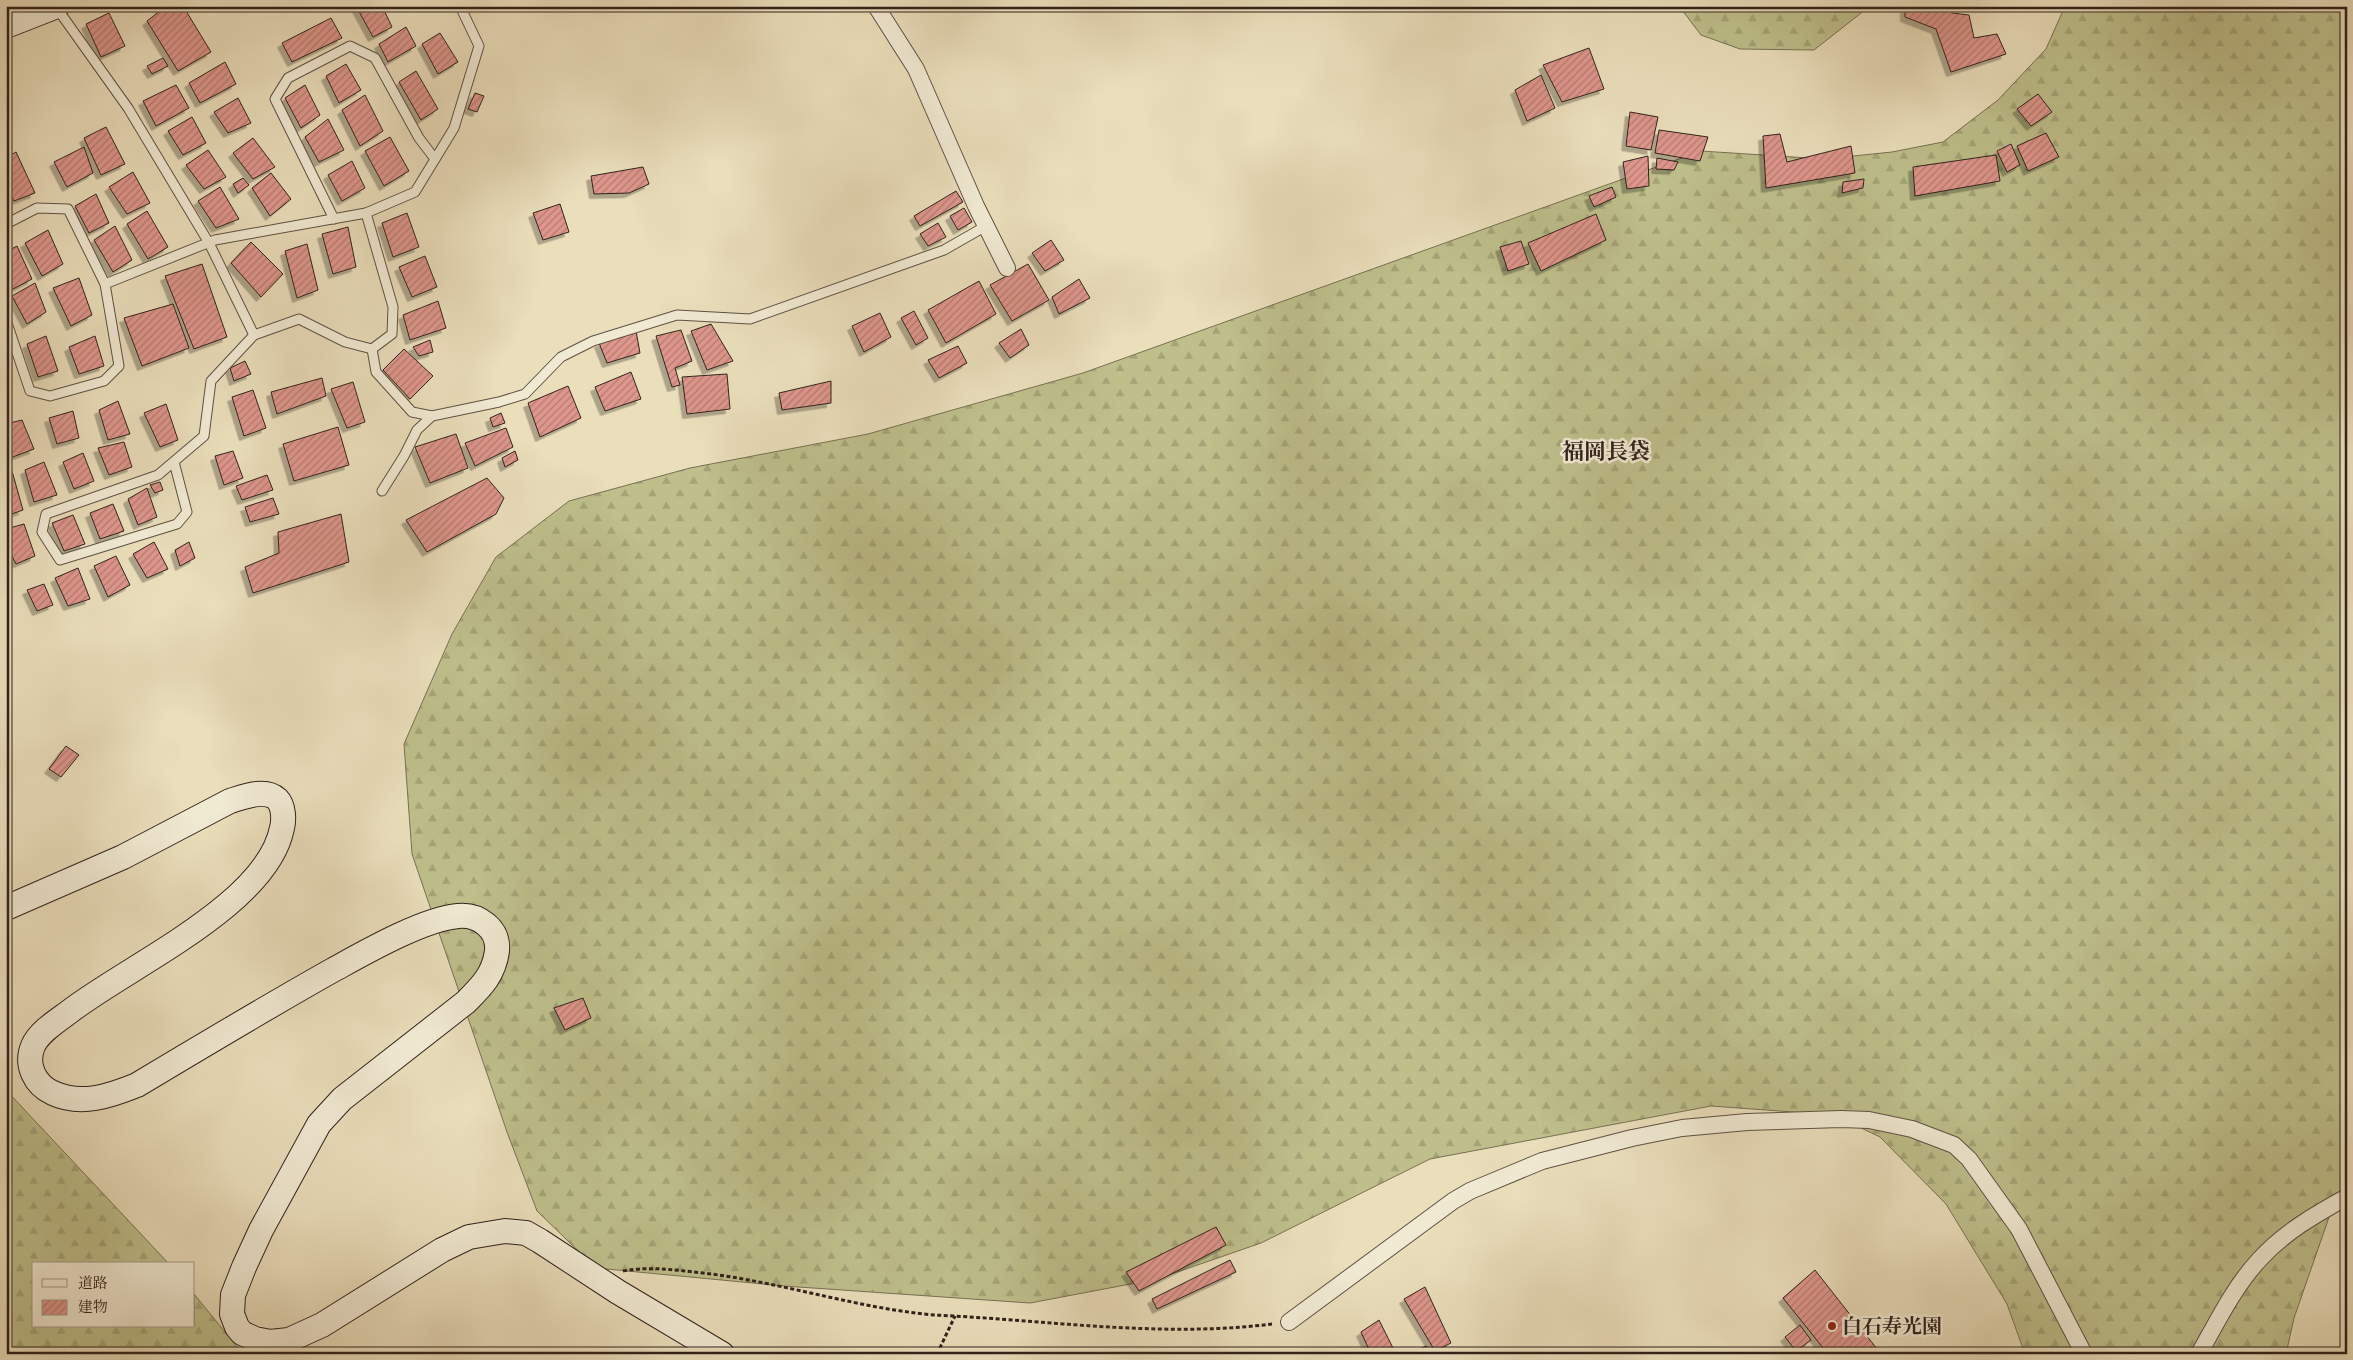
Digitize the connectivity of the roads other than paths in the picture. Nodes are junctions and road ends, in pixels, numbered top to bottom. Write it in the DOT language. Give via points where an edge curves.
graph roads {
  1 [pos="460,6"];
  2 [pos="876,6"];
  3 [pos="56,7"];
  4 [pos="6,26"];
  5 [pos="435,159"];
  6 [pos="366,214"];
  7 [pos="334,219"];
  8 [pos="6,224"];
  9 [pos="986,226"];
  10 [pos="209,243"];
  11 [pos="1007,268"];
  12 [pos="105,284"];
  13 [pos="6,320"];
  14 [pos="254,335"];
  15 [pos="372,349"];
  16 [pos="432,416"];
  17 [pos="174,462"];
  18 [pos="382,491"];
  19 [pos="6,908"];
  20 [pos="2347,1197"];
  21 [pos="1288,1322"];
  22 [pos="722,1354"];
  23 [pos="2084,1354"];
  24 [pos="2199,1354"];
  1 -- 5 [label="lane" via="479,46 454,128"];
  2 -- 9 [label="street" via="916,69"];
  3 -- 4 [label="street"];
  3 -- 10 [label="lane" via="128,108"];
  5 -- 6 [label="lane" via="415,192"];
  5 -- 7 [label="lane" via="419,138 375,58 350,46 288,78 275,99"];
  6 -- 7 [label="lane"];
  6 -- 15 [label="lane" via="393,307 392,334"];
  7 -- 10 [label="lane"];
  8 -- 12 [label="lane" via="37,208 68,210"];
  9 -- 11 [label="street"];
  9 -- 16 [label="lane" via="944,250 750,319 677,315 593,341 560,357 525,394"];
  10 -- 12 [label="lane"];
  10 -- 14 [label="lane"];
  12 -- 13 [label="lane" via="120,366 104,381 50,396 30,391"];
  14 -- 15 [label="lane" via="299,319 345,342"];
  14 -- 17 [label="lane" via="211,381 204,436"];
  15 -- 16 [label="lane" via="376,372 412,412"];
  16 -- 18 [label="lane" via="417,430"];
  17 -- 17 [label="lane" via="158,475 46,514 42,532 60,560 177,524 187,512"];
  19 -- 22 [label="street" via="123,857 230,801 265,794 277,799 281,807 284,822 271,859 239,895 186,936 84,1000 42,1034 33,1046 31,1061 38,1084 61,1097 86,1099 106,1097 136,1085 380,945 458,916 486,922 497,947 492,972 485,983 466,1002 342,1099 319,1124 261,1230 233,1294 232,1314 237,1327 255,1339 270,1342 289,1340 322,1324 442,1250 469,1237 505,1231 526,1233"];
  20 -- 24 [label="street" via="2320,1212 2259,1260 2227,1305"];
  21 -- 23 [label="street" via="1453,1201 1542,1161 1682,1128 1747,1122 1869,1120 1912,1129 1954,1145 1964,1155 2019,1229"];
}
